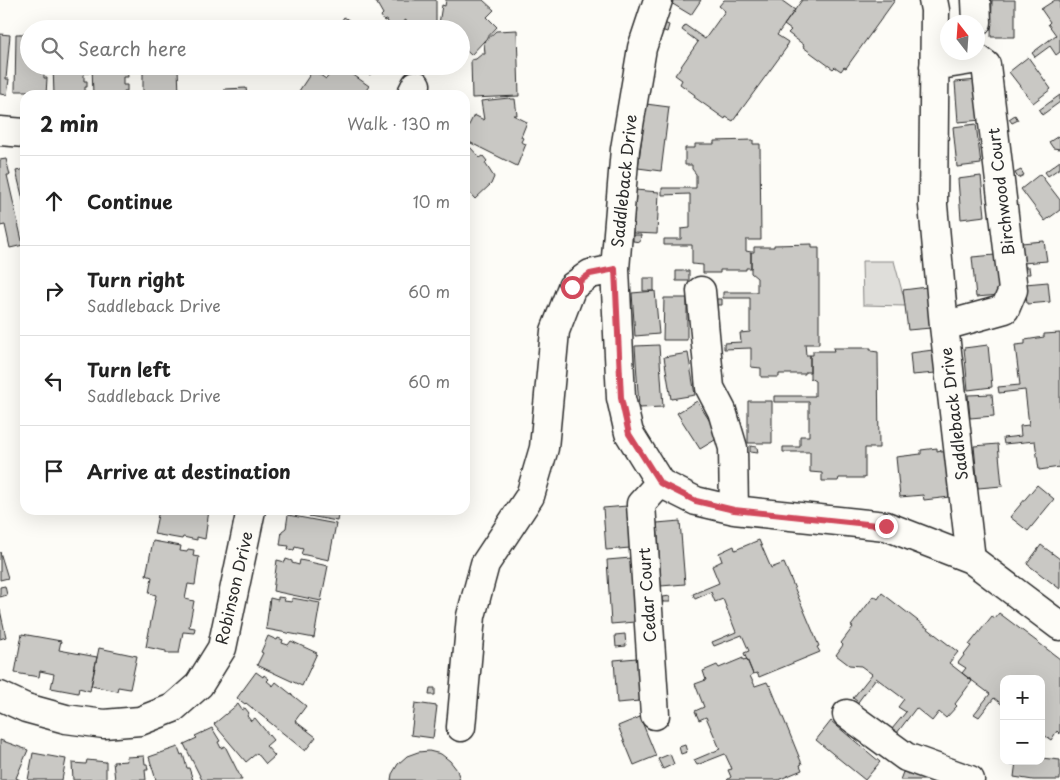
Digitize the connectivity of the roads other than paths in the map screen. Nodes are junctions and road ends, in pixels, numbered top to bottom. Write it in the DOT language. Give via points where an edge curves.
graph roads {
  1 [pos="658,0"];
  2 [pos="933,0"];
  3 [pos="976,0"];
  4 [pos="977,15"];
  5 [pos="954,60"];
  6 [pos="983,60"];
  7 [pos="934,66"];
  8 [pos="0,131"];
  9 [pos="20,133"];
  10 [pos="615,269"];
  11 [pos="701,290"];
  12 [pos="944,326"];
  13 [pos="660,483"];
  14 [pos="734,510"];
  15 [pos="250,515"];
  16 [pos="971,558"];
  17 [pos="1060,626"];
  18 [pos="0,696"];
  19 [pos="847,714"];
  20 [pos="655,715"];
  21 [pos="461,727"];
  22 [pos="970,780"];
  1 -- 10 [label="street, Saddleback Drive" via="642,48 625,150"];
  2 -- 7 [label="street, Saddleback Drive"];
  3 -- 4 [label="street"];
  5 -- 7 [label="street, Birchwood Court"];
  6 -- 12 [label="street, Birchwood Court" via="986,65 1012,290 1005,309"];
  7 -- 12 [label="street, Saddleback Drive" via="933,206"];
  8 -- 9 [label="street"];
  10 -- 13 [label="street, Saddleback Drive" via="621,398 629,434"];
  10 -- 21 [label="street" via="590,274 572,287 555,331 544,448 530,496 484,564 471,616"];
  11 -- 14 [label="street" via="710,388 722,411 733,448"];
  12 -- 16 [label="street, Saddleback Drive"];
  13 -- 14 [label="street" via="696,501"];
  13 -- 20 [label="street, Cedar Court" via="641,504"];
  14 -- 16 [label="street" via="886,526"];
  15 -- 18 [label="street, Robinson Drive" via="222,648 199,684 173,708 140,721 104,724 66,719 26,708"];
  16 -- 17 [label="street"];
  19 -- 22 [label="street" via="906,757"];
}
